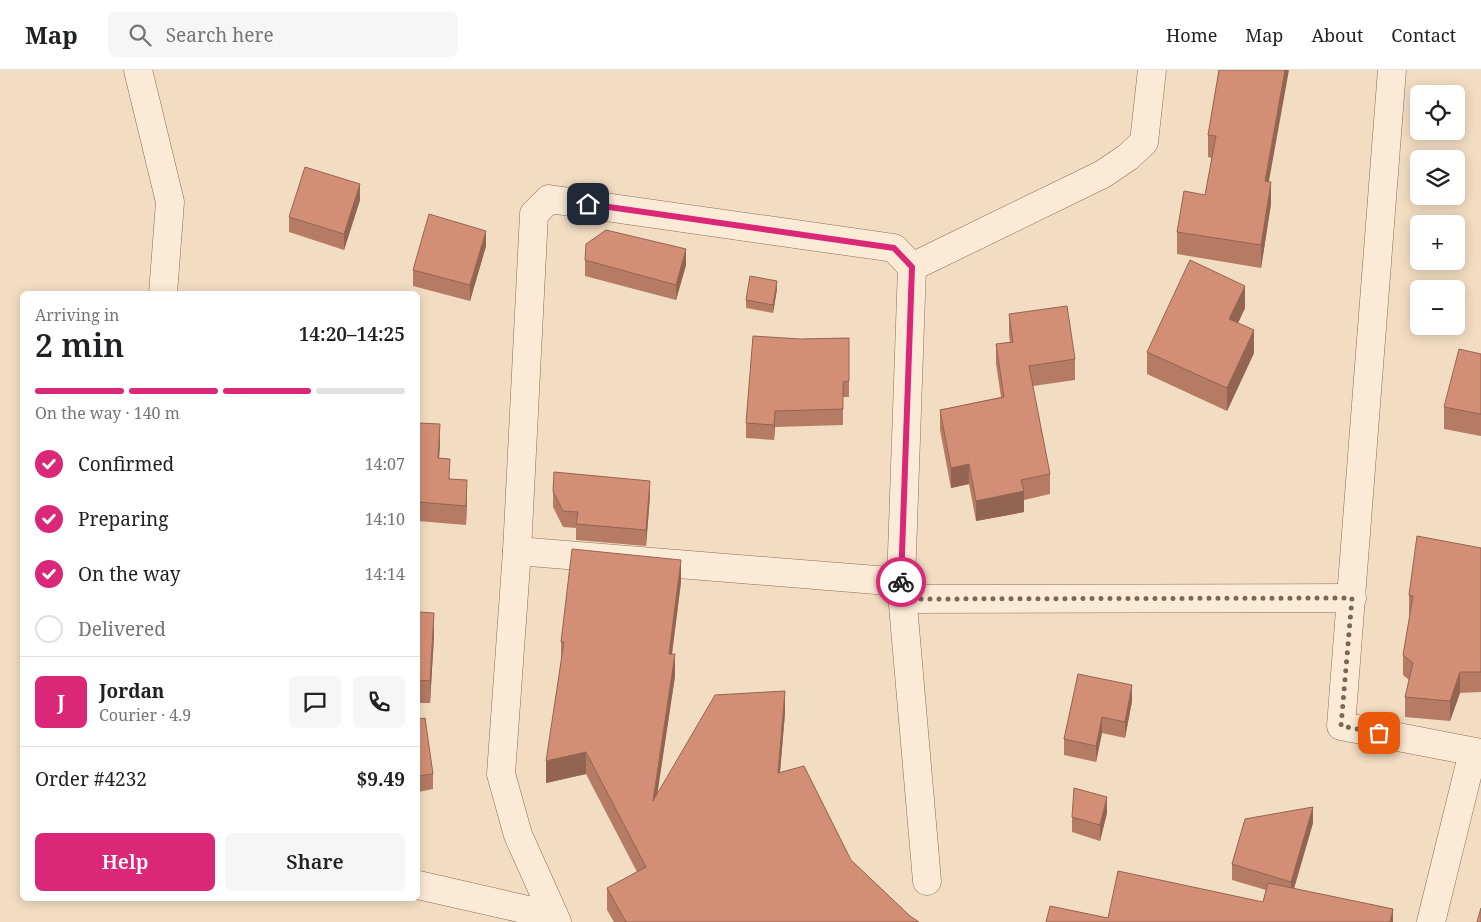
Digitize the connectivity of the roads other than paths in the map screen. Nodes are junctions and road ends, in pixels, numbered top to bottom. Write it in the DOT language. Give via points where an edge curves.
graph roads {
  1 [pos="138,70"];
  2 [pos="1152,70"];
  3 [pos="1392,70"];
  4 [pos="912,267"];
  5 [pos="163,291"];
  6 [pos="517,551"];
  7 [pos="902,590"];
  8 [pos="1352,598"];
  9 [pos="1477,752"];
  10 [pos="926,881"];
  11 [pos="420,885"];
  12 [pos="556,919"];
  13 [pos="1431,922"];
  1 -- 5 [label="street" via="170,202"];
  2 -- 4 [label="street" via="1144,142 1128,157 1103,174"];
  3 -- 8 [label="street"];
  4 -- 6 [label="street" via="894,248 549,199 534,214"];
  4 -- 7 [label="street"];
  6 -- 7 [label="street"];
  6 -- 12 [label="street" via="502,774 518,836"];
  7 -- 8 [label="street"];
  7 -- 10 [label="street"];
  8 -- 9 [label="street" via="1341,726"];
  9 -- 13 [label="street"];
  11 -- 12 [label="street"];
}
